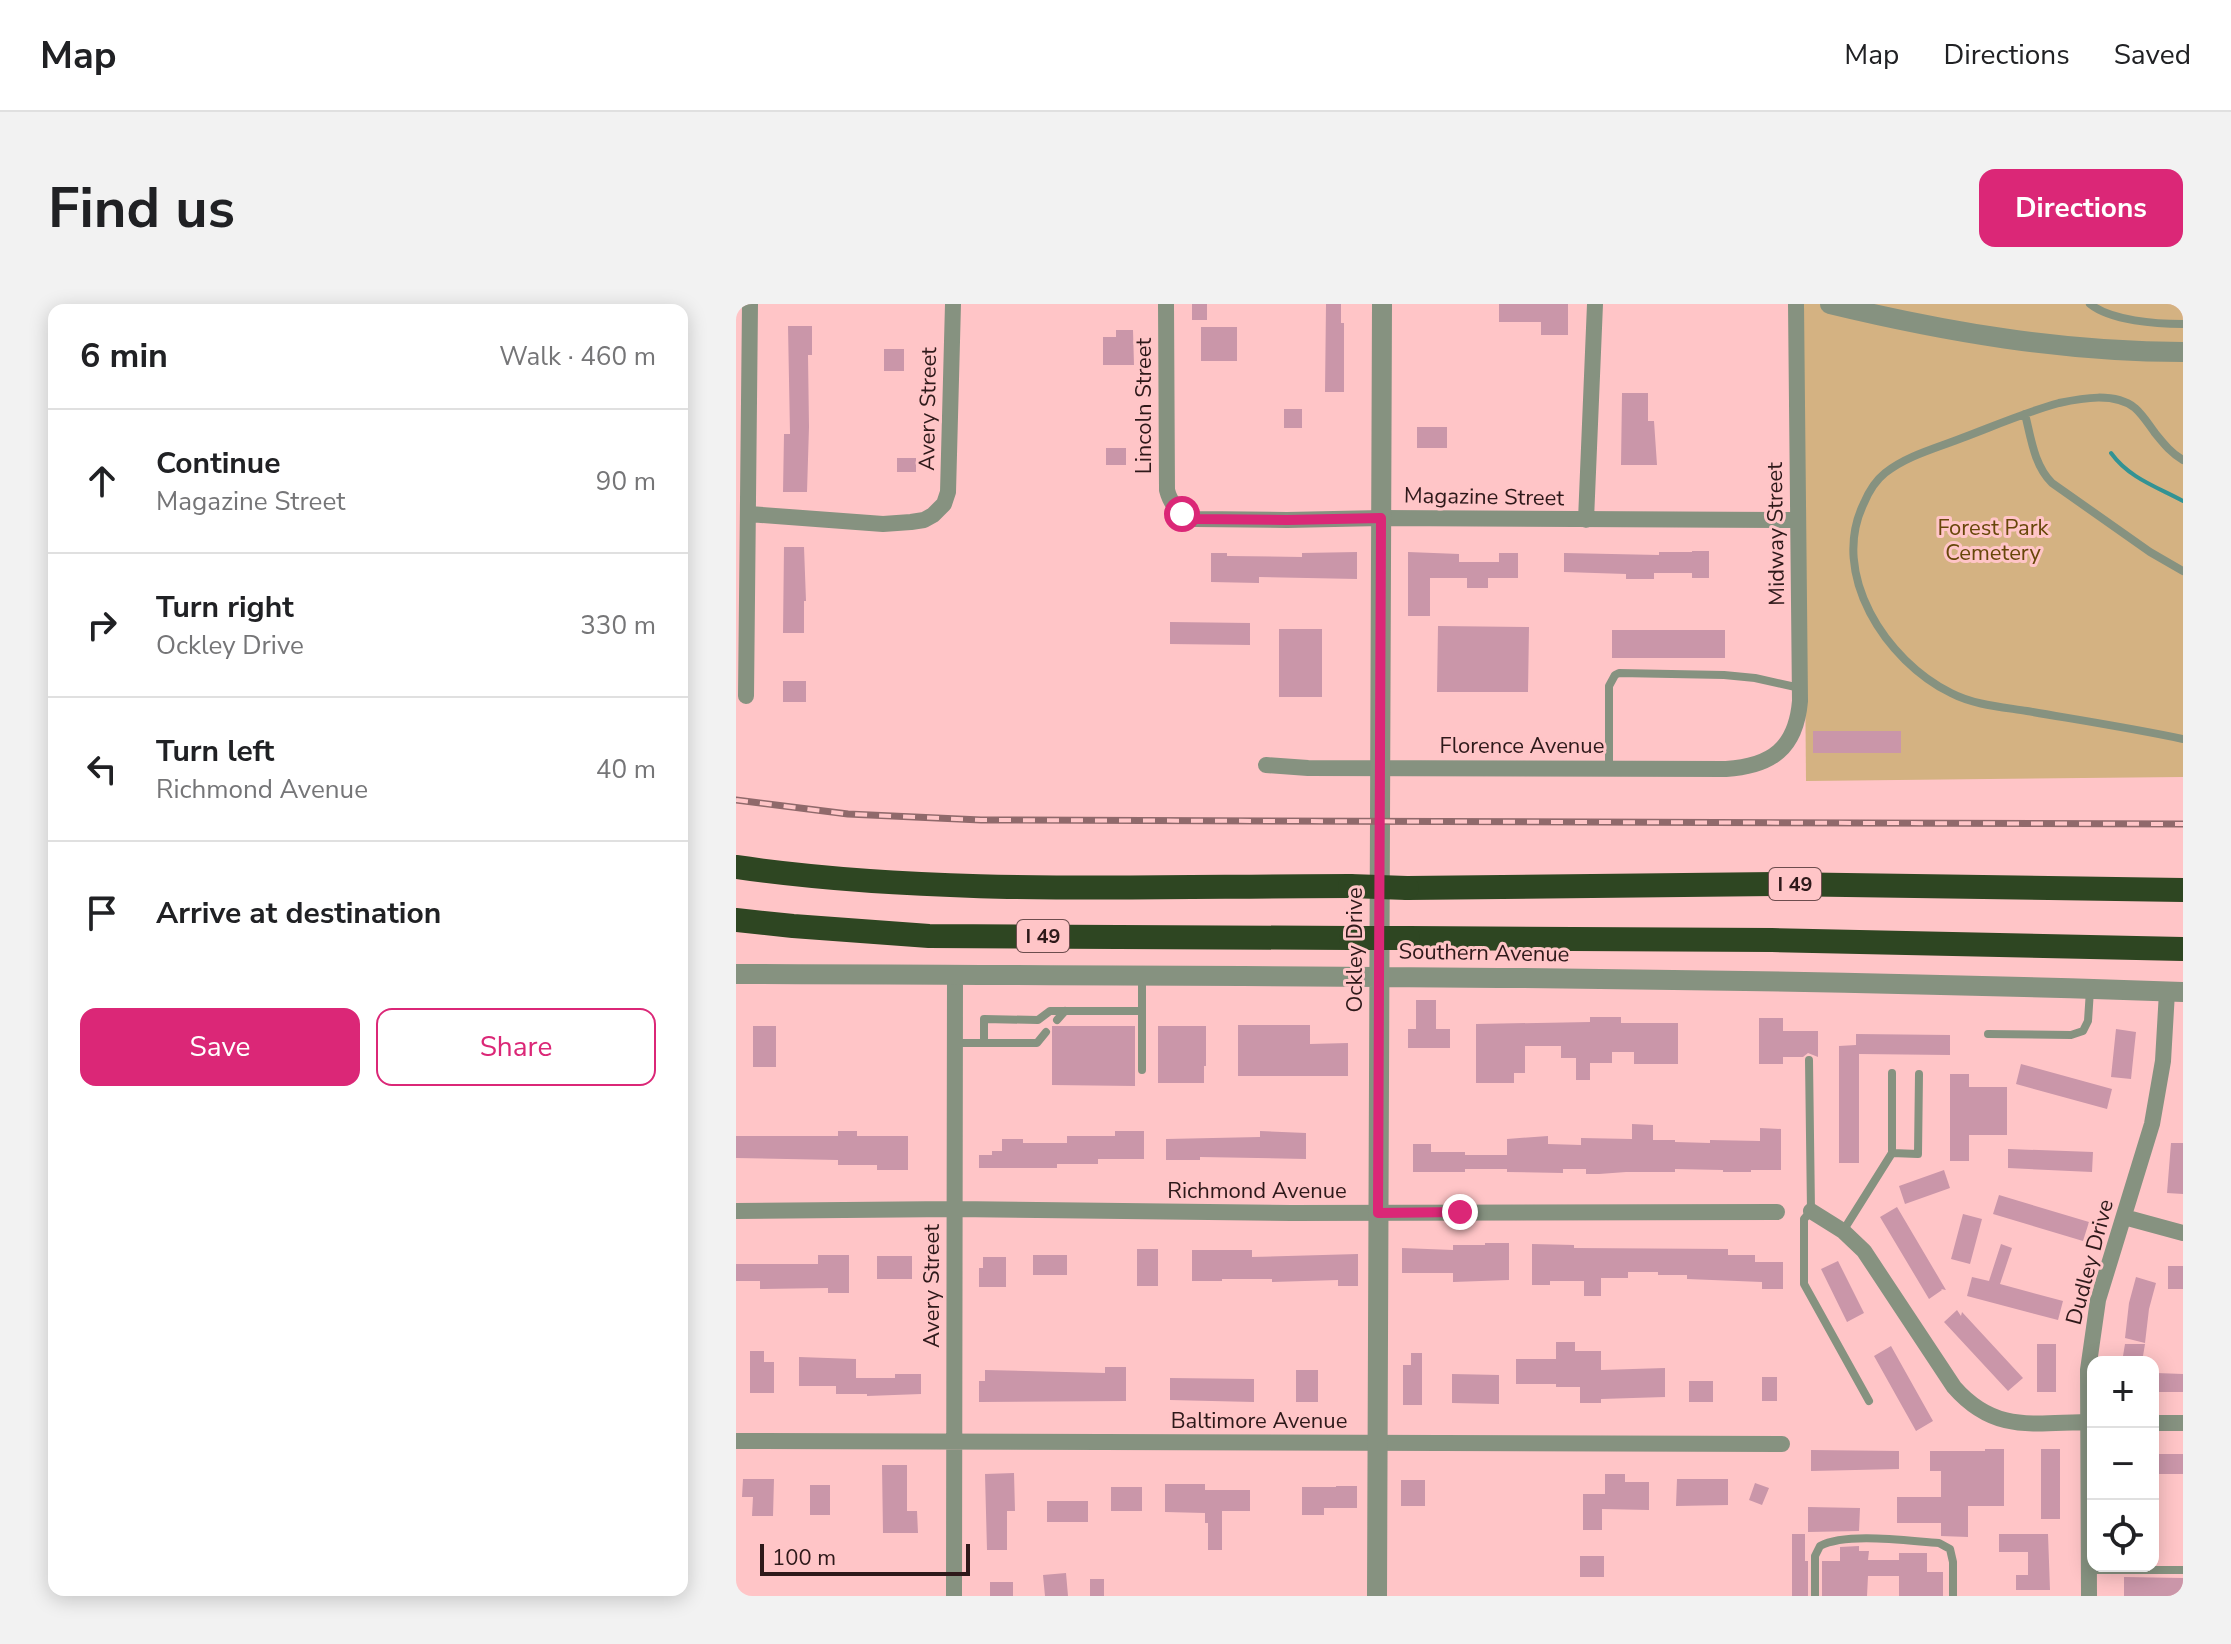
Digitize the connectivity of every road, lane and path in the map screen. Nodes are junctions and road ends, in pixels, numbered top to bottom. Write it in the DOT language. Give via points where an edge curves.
graph roads {
  1 [pos="750,304"];
  2 [pos="953,304"];
  3 [pos="1166,304"];
  4 [pos="1382,304"];
  5 [pos="1595,304"];
  6 [pos="1796,304"];
  7 [pos="1830,304"];
  8 [pos="2090,304"];
  9 [pos="2183,324"];
  10 [pos="2183,352"];
  11 [pos="2025,414"];
  12 [pos="2183,460"];
  13 [pos="1174,506"];
  14 [pos="749,514"];
  15 [pos="1381,518"];
  16 [pos="1586,520"];
  17 [pos="1798,520"];
  18 [pos="2183,571"];
  19 [pos="1800,688"];
  20 [pos="746,696"];
  21 [pos="2183,739"];
  22 [pos="1775,756"];
  23 [pos="1266,765"];
  24 [pos="1381,768"];
  25 [pos="1609,769"];
  26 [pos="736,867"];
  27 [pos="2183,890"];
  28 [pos="736,920"];
  29 [pos="2183,949"];
  30 [pos="736,974"];
  31 [pos="955,975"];
  32 [pos="1142,975"];
  33 [pos="1379,976"];
  34 [pos="2090,989"];
  35 [pos="2175,992"];
  36 [pos="1065,1011"];
  37 [pos="1142,1011"];
  38 [pos="1038,1020"];
  39 [pos="1057,1020"];
  40 [pos="1046,1032"];
  41 [pos="1988,1034"];
  42 [pos="955,1043"];
  43 [pos="984,1043"];
  44 [pos="1037,1043"];
  45 [pos="1809,1060"];
  46 [pos="1142,1070"];
  47 [pos="1892,1073"];
  48 [pos="1919,1074"];
  49 [pos="1892,1153"];
  50 [pos="954,1209"];
  51 [pos="736,1211"];
  52 [pos="1811,1211"];
  53 [pos="1777,1212"];
  54 [pos="1378,1213"];
  55 [pos="2124,1217"];
  56 [pos="1843,1231"];
  57 [pos="2183,1233"];
  58 [pos="2090,1356"];
  59 [pos="1869,1401"];
  60 [pos="2087,1422"];
  61 [pos="2159,1423"];
  62 [pos="2183,1423"];
  63 [pos="2090,1428"];
  64 [pos="736,1441"];
  65 [pos="954,1442"];
  66 [pos="1378,1443"];
  67 [pos="1782,1444"];
  68 [pos="2089,1500"];
  69 [pos="2159,1570"];
  70 [pos="2183,1570"];
  71 [pos="2089,1572"];
  72 [pos="954,1596"];
  73 [pos="1377,1596"];
  74 [pos="1815,1596"];
  75 [pos="1953,1596"];
  76 [pos="2089,1596"];
  1 -- 14 [label="street"];
  2 -- 14 [label="street, Avery Street" via="948,492 937,512 924,520 883,524"];
  3 -- 13 [label="street, Lincoln Street" via="1166,483"];
  4 -- 15 [label="street, Ockley Drive"];
  5 -- 16 [label="street"];
  6 -- 17 [label="street, Midway Street"];
  7 -- 10 [label="street" via="2004,340"];
  8 -- 9 [label="lane" via="2129,318"];
  11 -- 12 [label="lane" via="2070,400 2120,400 2136,409 2169,451"];
  11 -- 18 [label="lane" via="2038,461 2052,483"];
  11 -- 21 [label="lane" via="1918,455 1876,482 1858,514 1852,541 1864,600 1887,640 1913,669 1958,697"];
  13 -- 15 [label="street, Magazine Street" via="1196,519"];
  14 -- 20 [label="street"];
  15 -- 16 [label="street, Magazine Street"];
  15 -- 24 [label="street, Ockley Drive"];
  16 -- 17 [label="street, Magazine Street"];
  17 -- 19 [label="street, Midway Street"];
  19 -- 22 [label="street, Midway Street" via="1797,723"];
  19 -- 25 [label="lane" via="1755,678 1619,673 1609,686"];
  22 -- 25 [label="street, Florence Avenue" via="1739,768"];
  23 -- 24 [label="street, Florence Avenue"];
  24 -- 25 [label="street, Florence Avenue"];
  24 -- 33 [label="street, Ockley Drive"];
  26 -- 27 [label="highway, I 49, bridge" via="981,887 1791,884"];
  28 -- 29 [label="highway, I 49, bridge" via="929,936 1845,941"];
  30 -- 31 [label="street, Southern Avenue"];
  31 -- 32 [label="street, Southern Avenue"];
  31 -- 42 [label="street, Avery Street"];
  32 -- 33 [label="street, Southern Avenue"];
  32 -- 37 [label="lane"];
  33 -- 34 [label="street, Southern Avenue"];
  33 -- 54 [label="street, Ockley Drive"];
  34 -- 35 [label="street, Southern Avenue"];
  34 -- 41 [label="lane" via="2083,1031"];
  35 -- 55 [label="street, Dudley Drive" via="2152,1124"];
  36 -- 37 [label="lane"];
  36 -- 38 [label="lane" via="1050,1011"];
  36 -- 39 [label="lane"];
  37 -- 46 [label="lane"];
  38 -- 43 [label="lane" via="984,1019"];
  38 -- 44 [label="lane"];
  40 -- 44 [label="lane"];
  42 -- 43 [label="lane"];
  42 -- 50 [label="street, Avery Street"];
  43 -- 44 [label="lane"];
  45 -- 52 [label="lane"];
  47 -- 49 [label="lane"];
  48 -- 49 [label="lane" via="1918,1154"];
  49 -- 56 [label="lane"];
  50 -- 51 [label="street, Richmond Avenue"];
  50 -- 54 [label="street, Richmond Avenue"];
  50 -- 65 [label="street, Avery Street"];
  52 -- 56 [label="street"];
  52 -- 59 [label="lane" via="1804,1219 1804,1284"];
  53 -- 54 [label="street, Richmond Avenue"];
  54 -- 66 [label="street, Ockley Drive"];
  55 -- 57 [label="street"];
  55 -- 58 [label="street, Dudley Drive" via="2094,1315"];
  56 -- 60 [label="street" via="1864,1251 1965,1400 2001,1420 2022,1424"];
  61 -- 62 [label="street"];
  63 -- 68 [label="street, Dudley Drive"];
  64 -- 65 [label="street, Baltimore Avenue"];
  65 -- 66 [label="street, Baltimore Avenue"];
  65 -- 72 [label="street, Avery Street"];
  66 -- 67 [label="street, Baltimore Avenue"];
  66 -- 73 [label="street, Ockley Drive"];
  69 -- 70 [label="lane"];
  71 -- 76 [label="street, Dudley Drive"];
  74 -- 75 [label="lane" via="1820,1546 1866,1539 1939,1543 1950,1549"];
}
